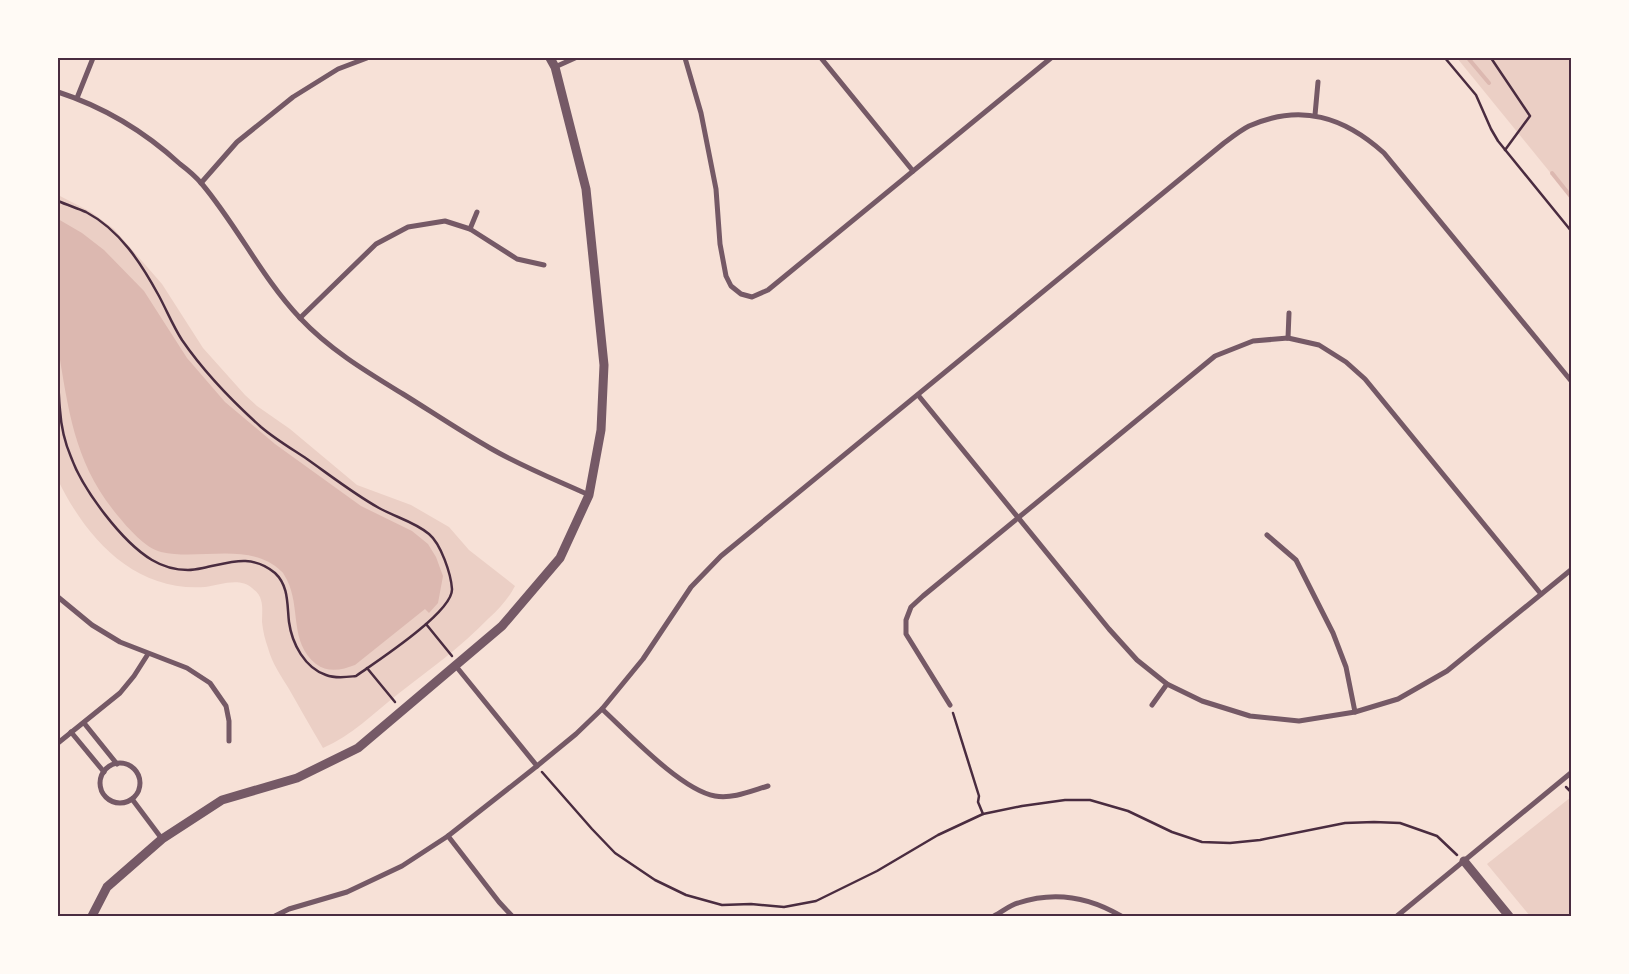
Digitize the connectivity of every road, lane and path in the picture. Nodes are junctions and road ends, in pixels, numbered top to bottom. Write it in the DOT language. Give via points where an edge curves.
graph roads {
  1 [pos="93,58"];
  2 [pos="367,58"];
  3 [pos="550,58"];
  4 [pos="575,58"];
  5 [pos="685,58"];
  6 [pos="821,58"];
  7 [pos="1051,58"];
  8 [pos="1445,58"];
  9 [pos="1491,58"];
  10 [pos="555,67"];
  11 [pos="1318,82"];
  12 [pos="58,92"];
  13 [pos="77,98"];
  14 [pos="1315,115"];
  15 [pos="1505,150"];
  16 [pos="913,170"];
  17 [pos="202,183"];
  18 [pos="58,201"];
  19 [pos="477,212"];
  20 [pos="470,229"];
  21 [pos="1572,232"];
  22 [pos="544,265"];
  23 [pos="1289,313"];
  24 [pos="300,318"];
  25 [pos="1288,338"];
  26 [pos="1572,382"];
  27 [pos="58,383"];
  28 [pos="918,395"];
  29 [pos="589,495"];
  30 [pos="1018,518"];
  31 [pos="1268,535"];
  32 [pos="1572,569"];
  33 [pos="1541,594"];
  34 [pos="58,597"];
  35 [pos="426,624"];
  36 [pos="148,654"];
  37 [pos="456,664"];
  38 [pos="367,668"];
  39 [pos="1167,684"];
  40 [pos="950,705"];
  41 [pos="1152,705"];
  42 [pos="602,709"];
  43 [pos="402,711"];
  44 [pos="1355,712"];
  45 [pos="84,723"];
  46 [pos="71,732"];
  47 [pos="229,741"];
  48 [pos="58,743"];
  49 [pos="118,764"];
  50 [pos="537,766"];
  51 [pos="104,772"];
  52 [pos="1572,772"];
  53 [pos="768,786"];
  54 [pos="132,799"];
  55 [pos="983,814"];
  56 [pos="448,836"];
  57 [pos="162,838"];
  58 [pos="1464,861"];
  59 [pos="92,916"];
  60 [pos="275,916"];
  61 [pos="512,916"];
  62 [pos="994,916"];
  63 [pos="1121,916"];
  64 [pos="1397,916"];
  65 [pos="1509,916"];
  1 -- 13 [label="street"];
  2 -- 17 [label="street" via="338,69 293,97 237,142"];
  3 -- 10 [label="street"];
  4 -- 10 [label="street"];
  5 -- 16 [label="street" via="702,113 726,276 731,286 741,294 752,297 768,290"];
  6 -- 16 [label="street"];
  7 -- 16 [label="street"];
  8 -- 15 [label="path" via="1476,94 1491,129"];
  9 -- 15 [label="path" via="1530,116"];
  10 -- 29 [label="street" via="586,189 604,365 601,430"];
  11 -- 14 [label="street"];
  12 -- 13 [label="street"];
  13 -- 17 [label="street" via="120,119 159,144"];
  14 -- 26 [label="street" via="1350,127 1384,153"];
  14 -- 28 [label="street" via="1272,118 1248,126"];
  15 -- 21 [label="path"];
  17 -- 24 [label="street" via="267,279"];
  18 -- 35 [label="path" via="101,221 123,241 142,266 182,339 228,396 262,428 367,501 430,534 438,545 453,590 444,608"];
  19 -- 20 [label="street"];
  20 -- 22 [label="street" via="517,259"];
  20 -- 24 [label="street" via="445,221 408,227 376,244"];
  23 -- 25 [label="street"];
  24 -- 29 [label="street" via="358,366 491,448"];
  25 -- 30 [label="street" via="1253,341 1214,356"];
  25 -- 33 [label="street" via="1319,345 1365,379"];
  27 -- 38 [label="path" via="60,412 71,457 98,506 133,546 164,566 189,570 241,560 267,568 283,583 288,598 291,632 301,654 314,670 344,678 356,676"];
  28 -- 30 [label="street"];
  28 -- 42 [label="street" via="721,556 691,586 643,659"];
  29 -- 37 [label="street" via="560,558 502,626"];
  30 -- 39 [label="street" via="1108,628 1137,660"];
  30 -- 40 [label="street" via="923,596 911,607 906,620 906,634"];
  31 -- 44 [label="street" via="1296,560 1333,633 1346,667"];
  32 -- 33 [label="street"];
  33 -- 44 [label="street" via="1447,671 1398,699"];
  34 -- 36 [label="street" via="92,625"];
  35 -- 37 [label="path"];
  35 -- 38 [label="path"];
  36 -- 45 [label="street" via="120,693"];
  36 -- 47 [label="street" via="187,668 210,683 226,706"];
  37 -- 43 [label="street"];
  37 -- 50 [label="street"];
  38 -- 43 [label="path"];
  39 -- 41 [label="street"];
  39 -- 44 [label="street" via="1202,701 1250,716 1299,721"];
  40 -- 55 [label="path"];
  42 -- 50 [label="street"];
  42 -- 53 [label="street" via="689,785 715,796 739,795"];
  43 -- 57 [label="street" via="358,748 297,778 222,800"];
  45 -- 46 [label="street"];
  45 -- 49 [label="street"];
  46 -- 48 [label="street"];
  46 -- 51 [label="street"];
  49 -- 51 [label="street"];
  49 -- 54 [label="street" via="128,765 138,774 139,788"];
  50 -- 55 [label="path" via="616,853 655,880 686,895 722,905 784,907 816,901"];
  50 -- 56 [label="street"];
  51 -- 54 [label="street" via="101,789 108,799 120,803"];
  52 -- 58 [label="street"];
  54 -- 57 [label="street"];
  55 -- 58 [label="path" via="1065,800 1090,800 1128,811 1202,842 1230,843 1346,823 1400,823 1437,836"];
  56 -- 60 [label="street" via="402,866 347,892"];
  56 -- 61 [label="street"];
  57 -- 59 [label="street" via="107,887"];
  58 -- 64 [label="street"];
  58 -- 65 [label="street"];
  62 -- 63 [label="street" via="1016,903 1045,896 1080,898"];
}
